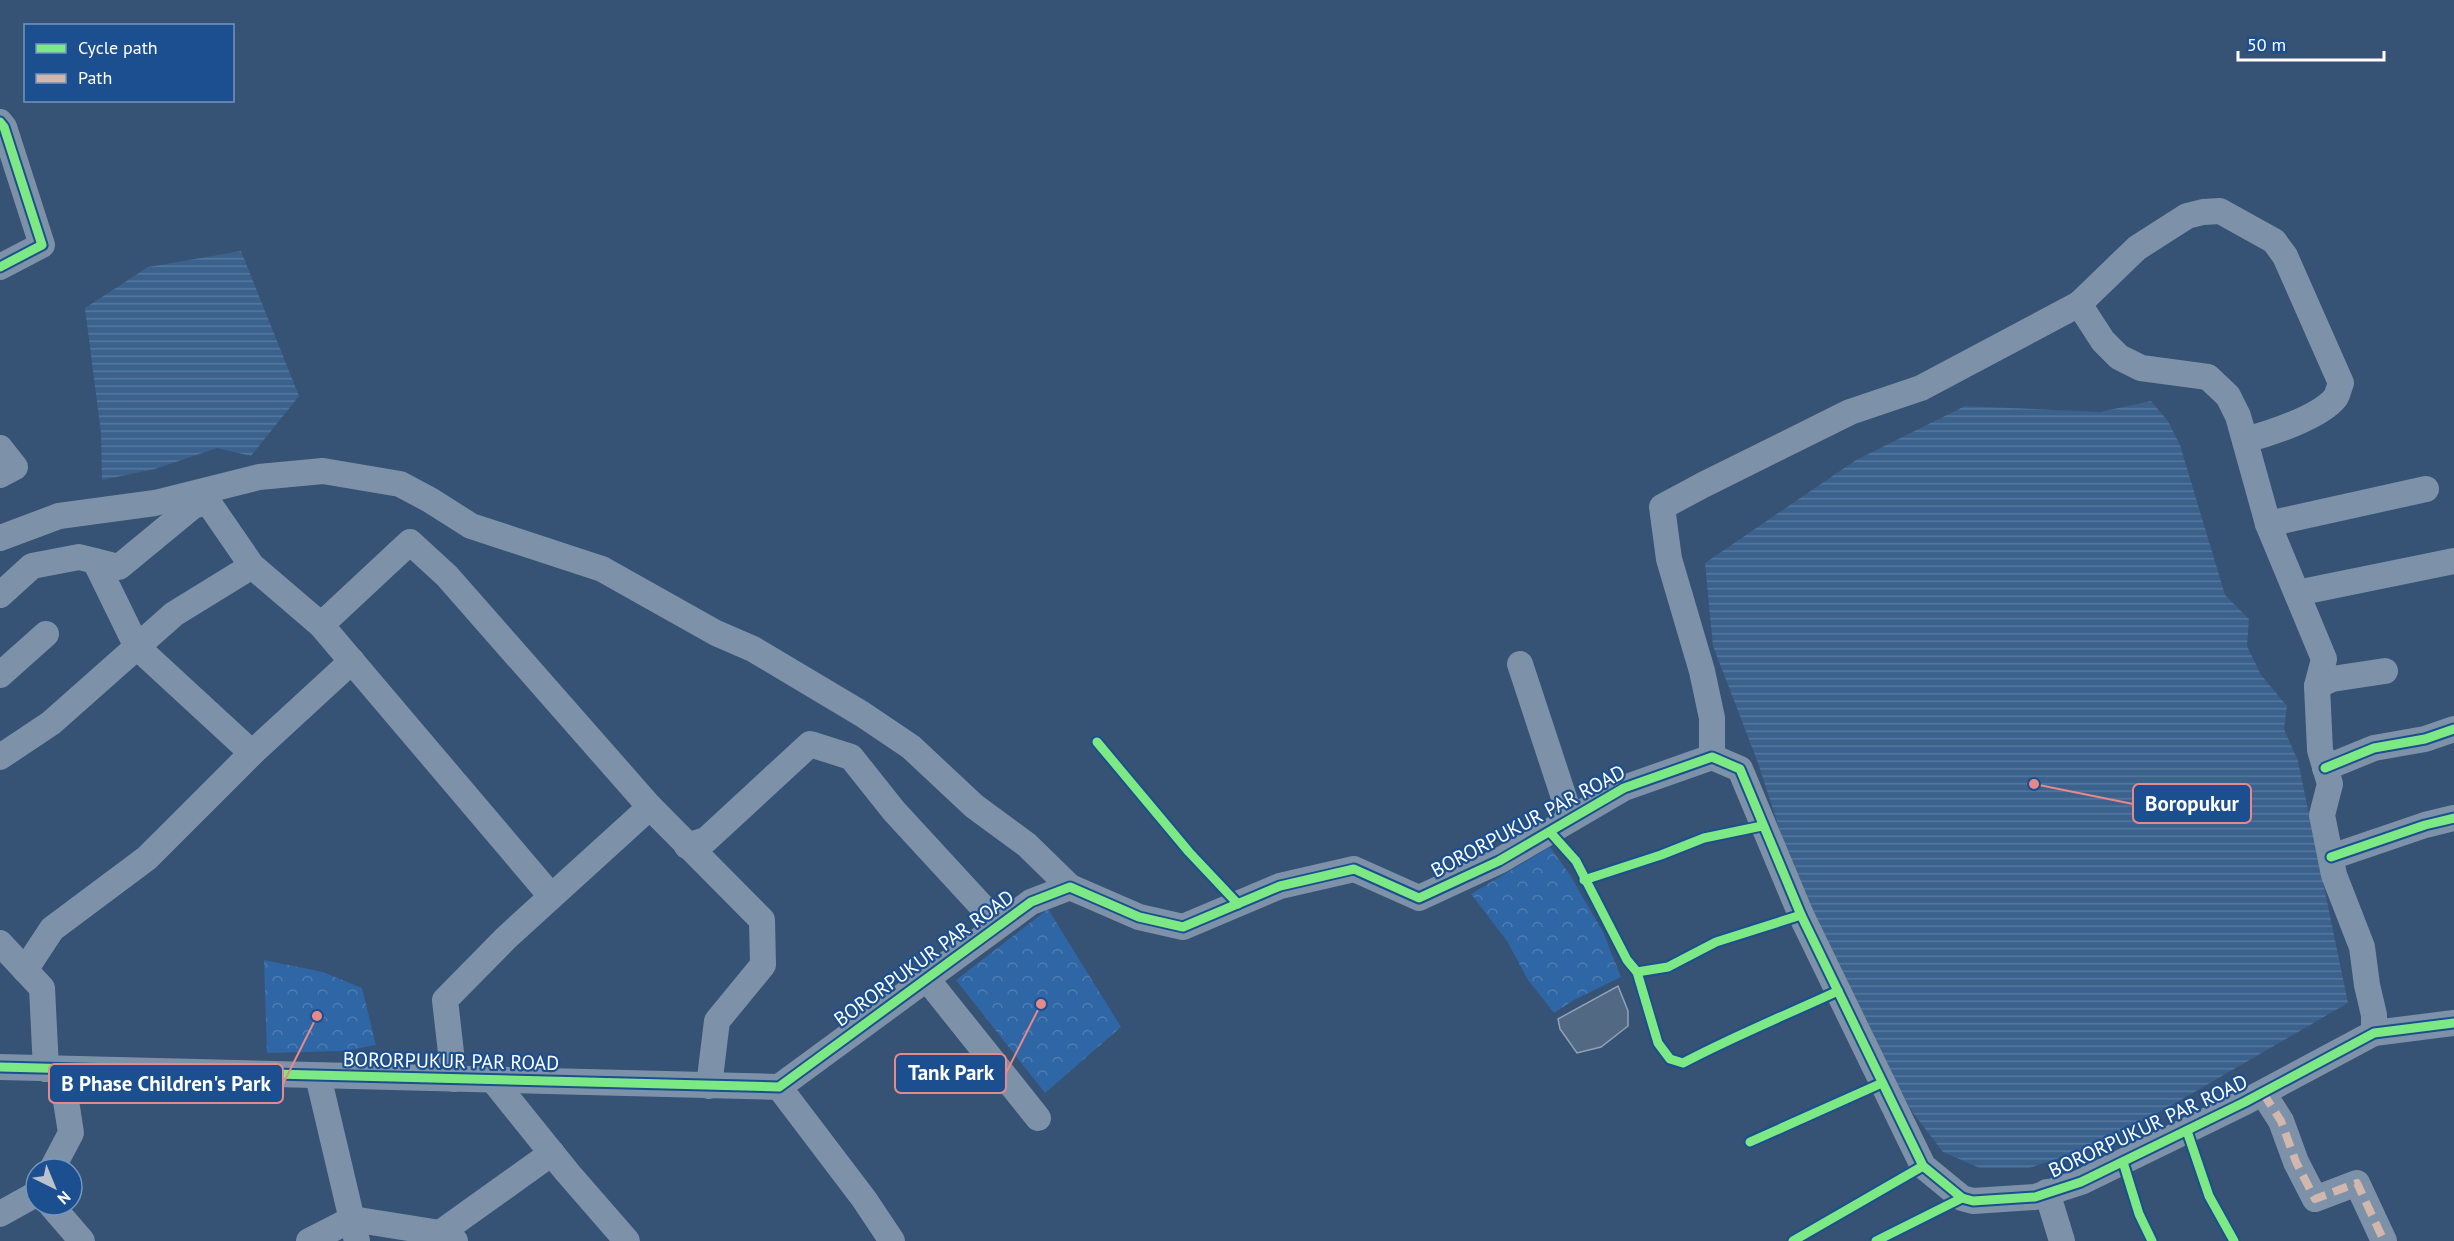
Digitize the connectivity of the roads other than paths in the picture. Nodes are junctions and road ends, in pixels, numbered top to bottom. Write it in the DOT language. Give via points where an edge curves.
graph roads {
  1 [pos="0,122"];
  2 [pos="0,267"];
  3 [pos="2079,304"];
  4 [pos="2245,440"];
  5 [pos="0,447"];
  6 [pos="0,475"];
  7 [pos="2426,489"];
  8 [pos="2268,524"];
  9 [pos="0,538"];
  10 [pos="95,561"];
  11 [pos="2454,561"];
  12 [pos="252,566"];
  13 [pos="2297,593"];
  14 [pos="0,594"];
  15 [pos="321,625"];
  16 [pos="46,634"];
  17 [pos="137,647"];
  18 [pos="352,661"];
  19 [pos="1520,664"];
  20 [pos="2385,671"];
  21 [pos="0,675"];
  22 [pos="2317,686"];
  23 [pos="2454,729"];
  24 [pos="252,753"];
  25 [pos="0,757"];
  26 [pos="1712,757"];
  27 [pos="2325,768"];
  28 [pos="650,807"];
  29 [pos="2454,818"];
  30 [pos="1572,819"];
  31 [pos="687,846"];
  32 [pos="2331,857"];
  33 [pos="1070,887"];
  34 [pos="551,896"];
  35 [pos="999,925"];
  36 [pos="0,943"];
  37 [pos="25,970"];
  38 [pos="927,979"];
  39 [pos="2454,1023"];
  40 [pos="2374,1033"];
  41 [pos="0,1067"];
  42 [pos="54,1069"];
  43 [pos="318,1076"];
  44 [pos="454,1079"];
  45 [pos="493,1080"];
  46 [pos="709,1086"];
  47 [pos="779,1087"];
  48 [pos="2263,1093"];
  49 [pos="1038,1118"];
  50 [pos="552,1153"];
  51 [pos="58,1157"];
  52 [pos="2047,1192"];
  53 [pos="24,1201"];
  54 [pos="0,1214"];
  55 [pos="61,1217"];
  56 [pos="354,1230"];
  57 [pos="447,1237"];
  58 [pos="81,1241"];
  59 [pos="309,1241"];
  60 [pos="627,1241"];
  61 [pos="892,1241"];
  62 [pos="2062,1241"];
  63 [pos="2384,1241"];
  1 -- 2 [label="street" via="42,245"];
  3 -- 4 [label="street" via="2103,341 2119,357 2141,368 2208,377 2229,396"];
  3 -- 4 [label="street" via="2137,248 2187,216 2220,211 2274,242 2285,256 2341,383 2336,396 2321,409 2273,433"];
  3 -- 26 [label="street" via="1921,388 1850,412 1662,507 1669,559 1712,718"];
  4 -- 8 [label="street"];
  5 -- 6 [label="street" via="15,467"];
  7 -- 8 [label="street"];
  8 -- 13 [label="street"];
  9 -- 33 [label="street" via="59,516 155,503 259,477 323,471 399,484 471,526 602,569 716,633 753,649 862,714 911,747 974,806 1027,845"];
  10 -- 12 [label="street" via="119,567 193,506 208,502"];
  10 -- 14 [label="street" via="79,557 32,566"];
  10 -- 17 [label="street"];
  11 -- 13 [label="street"];
  12 -- 15 [label="street"];
  12 -- 17 [label="street" via="174,614"];
  13 -- 22 [label="street" via="2324,659"];
  15 -- 18 [label="street"];
  15 -- 28 [label="street" via="410,542 447,576"];
  16 -- 21 [label="street"];
  17 -- 24 [label="street"];
  17 -- 25 [label="street" via="51,723"];
  18 -- 24 [label="street"];
  18 -- 34 [label="street"];
  19 -- 30 [label="street"];
  20 -- 22 [label="street" via="2332,679"];
  22 -- 27 [label="street" via="2320,750"];
  23 -- 27 [label="street" via="2425,739 2374,748"];
  24 -- 37 [label="street" via="147,858 52,929"];
  26 -- 30 [label="street, BORORPUKUR PAR ROAD" via="1624,788"];
  26 -- 52 [label="street, BORORPUKUR PAR ROAD" via="1740,769 1801,915 1923,1166 1972,1202 2035,1197"];
  27 -- 32 [label="street" via="2330,784 2322,815"];
  28 -- 31 [label="street"];
  28 -- 34 [label="street"];
  29 -- 32 [label="street"];
  30 -- 33 [label="street, BORORPUKUR PAR ROAD" via="1499,861 1419,898 1354,869 1280,886 1183,927 1139,916"];
  31 -- 35 [label="street" via="706,840 810,744 851,757 894,811"];
  31 -- 46 [label="street" via="762,920 763,965 717,1021"];
  32 -- 40 [label="street" via="2334,875 2362,947"];
  33 -- 35 [label="street, BORORPUKUR PAR ROAD" via="1031,902"];
  34 -- 44 [label="street" via="445,1000"];
  35 -- 38 [label="street, BORORPUKUR PAR ROAD"];
  36 -- 37 [label="street"];
  37 -- 42 [label="street" via="42,988"];
  38 -- 47 [label="street, BORORPUKUR PAR ROAD"];
  38 -- 49 [label="street"];
  39 -- 40 [label="street, BORORPUKUR PAR ROAD"];
  40 -- 48 [label="street, BORORPUKUR PAR ROAD"];
  41 -- 42 [label="street, BORORPUKUR PAR ROAD"];
  42 -- 43 [label="street, BORORPUKUR PAR ROAD"];
  42 -- 51 [label="street" via="71,1133"];
  43 -- 44 [label="street, BORORPUKUR PAR ROAD"];
  43 -- 56 [label="street"];
  44 -- 45 [label="street, BORORPUKUR PAR ROAD"];
  45 -- 46 [label="street, BORORPUKUR PAR ROAD"];
  45 -- 50 [label="street"];
  46 -- 47 [label="street, BORORPUKUR PAR ROAD"];
  47 -- 61 [label="street"];
  48 -- 52 [label="street, BORORPUKUR PAR ROAD" via="2081,1182"];
  48 -- 63 [label="street" via="2281,1121 2315,1199 2357,1183"];
  50 -- 57 [label="street"];
  50 -- 60 [label="street"];
  52 -- 62 [label="street"];
  53 -- 54 [label="street"];
  55 -- 58 [label="street"];
  56 -- 57 [label="street"];
  56 -- 59 [label="street"];
}
